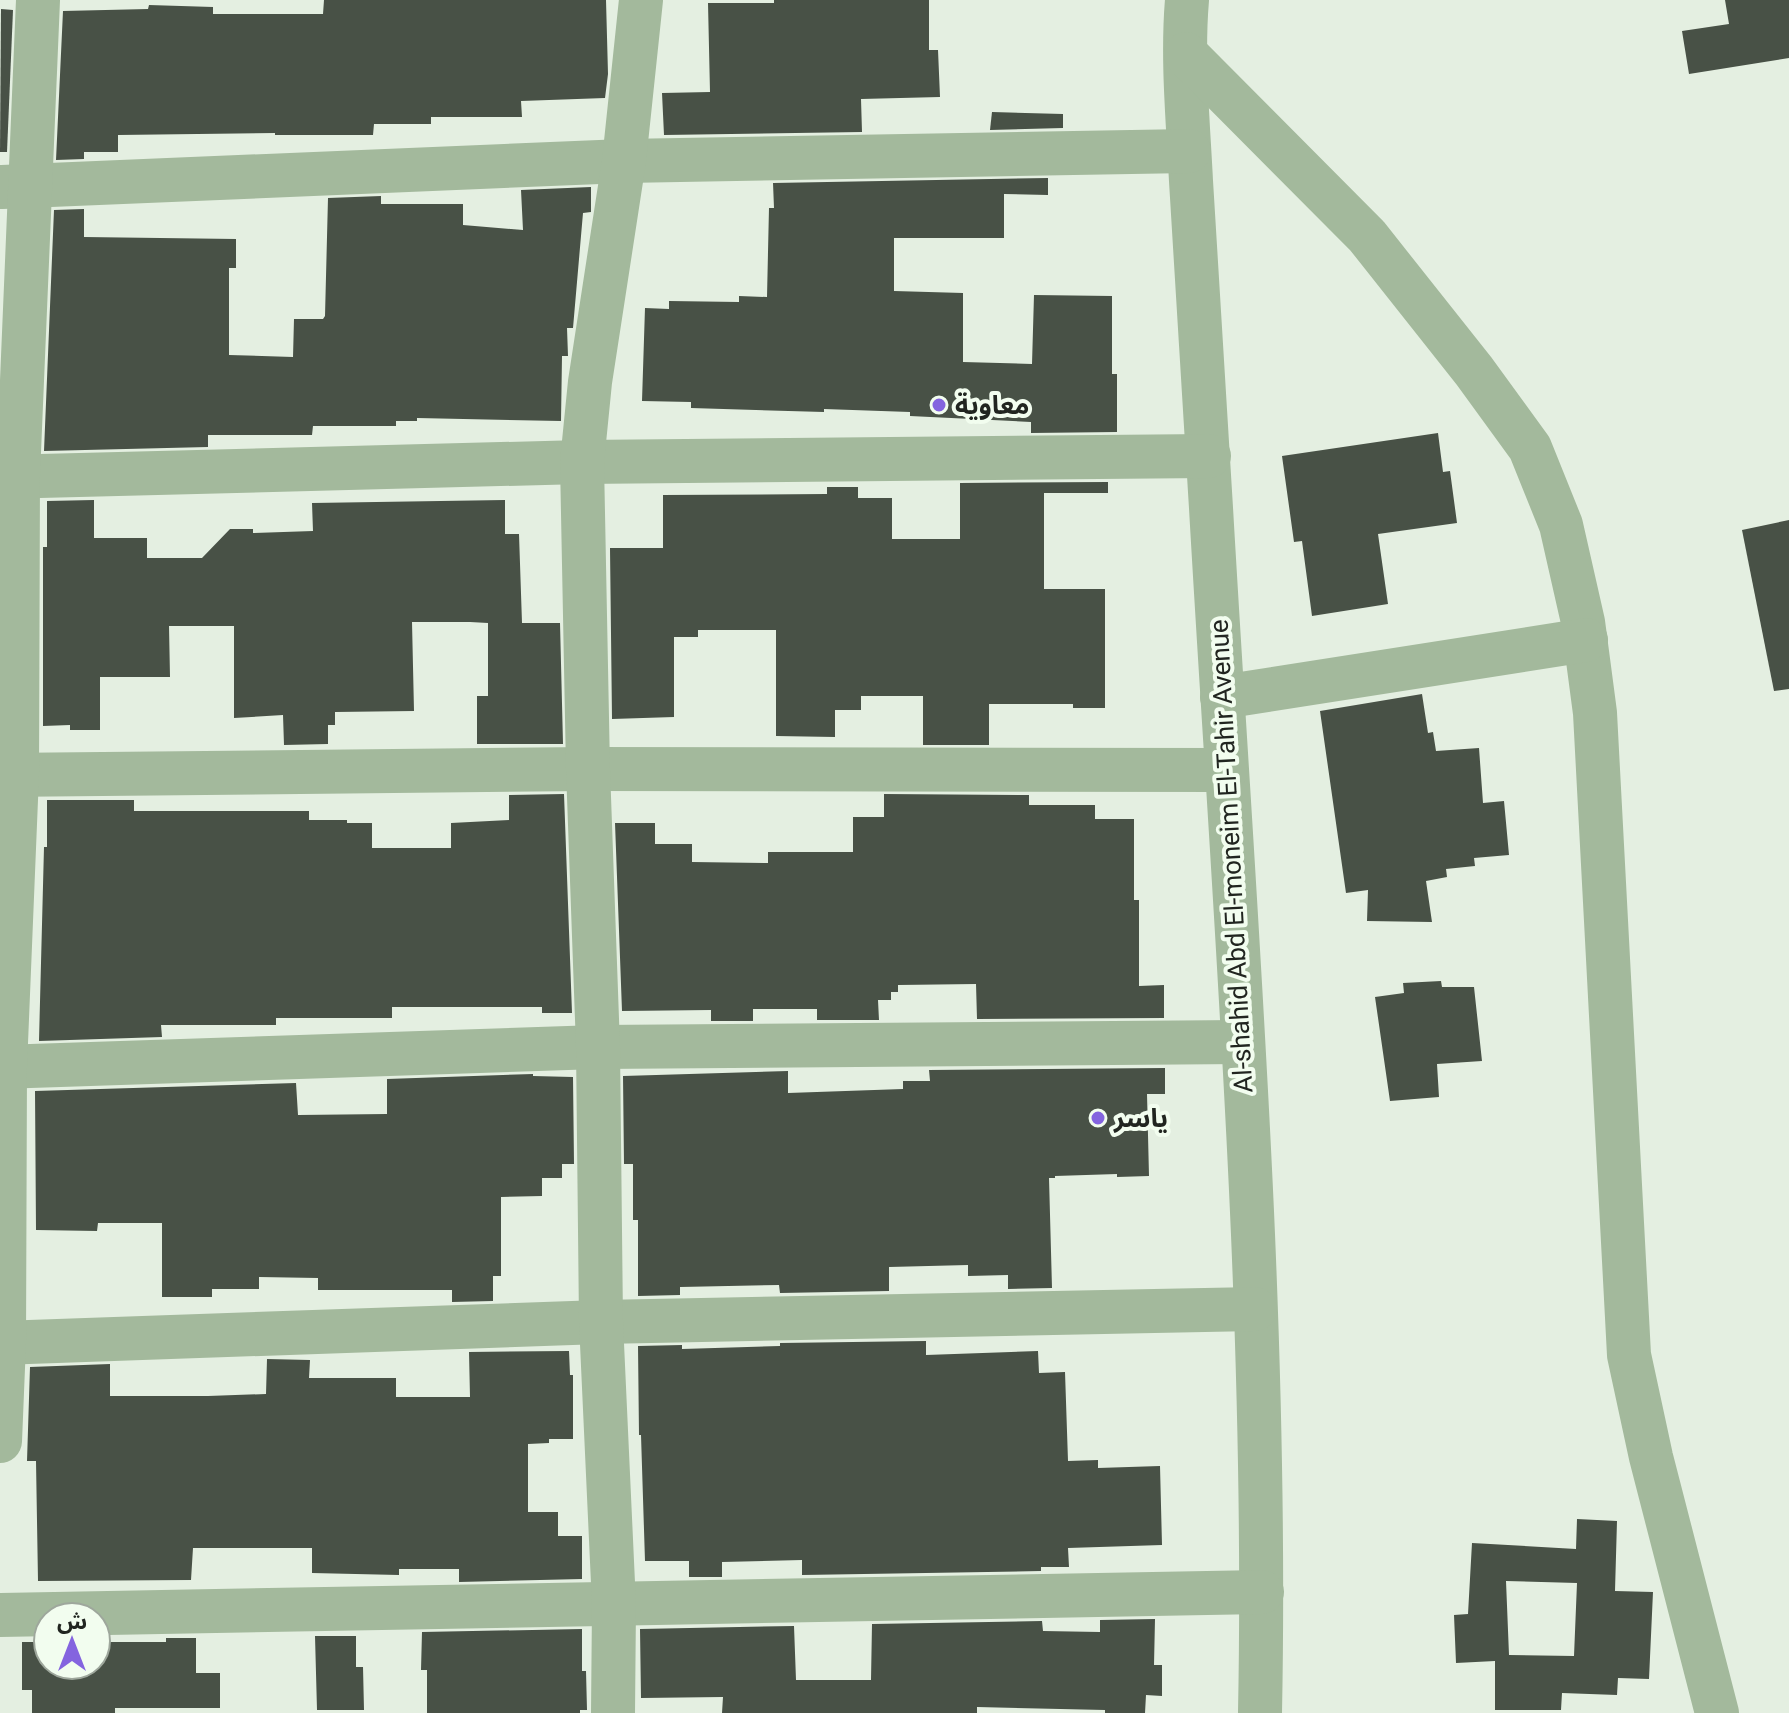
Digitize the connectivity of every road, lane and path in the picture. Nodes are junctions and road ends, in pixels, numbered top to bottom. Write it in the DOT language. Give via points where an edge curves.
graph roads {
  1 [pos="38,0"];
  2 [pos="641,0"];
  3 [pos="1187,0"];
  4 [pos="1186,54"];
  5 [pos="1189,151"];
  6 [pos="624,161"];
  7 [pos="15,186"];
  8 [pos="1209,456"];
  9 [pos="582,462"];
  10 [pos="9,477"];
  11 [pos="1586,640"];
  12 [pos="1222,697"];
  13 [pos="588,769"];
  14 [pos="1226,770"];
  15 [pos="8,775"];
  16 [pos="1243,1042"];
  17 [pos="598,1047"];
  18 [pos="2,1067"];
  19 [pos="1255,1309"];
  20 [pos="601,1322"];
  21 [pos="2,1343"];
  22 [pos="0,1441"];
  23 [pos="1262,1592"];
  24 [pos="614,1605"];
  25 [pos="0,1615"];
  26 [pos="613,1713"];
  27 [pos="1260,1713"];
  28 [pos="1717,1713"];
  1 -- 7 [label="street"];
  2 -- 6 [label="street"];
  3 -- 4 [label="street, Al-shahid Abd El-moneim El-Tahir Avenue"];
  4 -- 5 [label="street, Al-shahid Abd El-moneim El-Tahir Avenue"];
  4 -- 11 [label="street" via="1367,236 1530,448 1561,525"];
  5 -- 6 [label="street"];
  5 -- 8 [label="street, Al-shahid Abd El-moneim El-Tahir Avenue"];
  6 -- 7 [label="street"];
  6 -- 9 [label="street"];
  7 -- 10 [label="street"];
  8 -- 9 [label="street"];
  8 -- 12 [label="street, Al-shahid Abd El-moneim El-Tahir Avenue"];
  9 -- 10 [label="street"];
  9 -- 13 [label="street"];
  10 -- 15 [label="street"];
  11 -- 12 [label="street"];
  11 -- 28 [label="street" via="1595,713 1629,1355"];
  12 -- 14 [label="street, Al-shahid Abd El-moneim El-Tahir Avenue"];
  13 -- 14 [label="street"];
  13 -- 15 [label="street"];
  13 -- 17 [label="street"];
  14 -- 16 [label="street, Al-shahid Abd El-moneim El-Tahir Avenue"];
  15 -- 18 [label="street"];
  16 -- 17 [label="street"];
  16 -- 19 [label="street, Al-shahid Abd El-moneim El-Tahir Avenue"];
  17 -- 18 [label="street"];
  17 -- 20 [label="street"];
  18 -- 21 [label="street"];
  19 -- 20 [label="street"];
  19 -- 23 [label="street, Al-shahid Abd El-moneim El-Tahir Avenue"];
  20 -- 21 [label="street"];
  20 -- 24 [label="street"];
  21 -- 22 [label="street"];
  23 -- 24 [label="street"];
  23 -- 27 [label="street, Al-shahid Abd El-moneim El-Tahir Avenue"];
  24 -- 25 [label="street"];
  24 -- 26 [label="street"];
}
